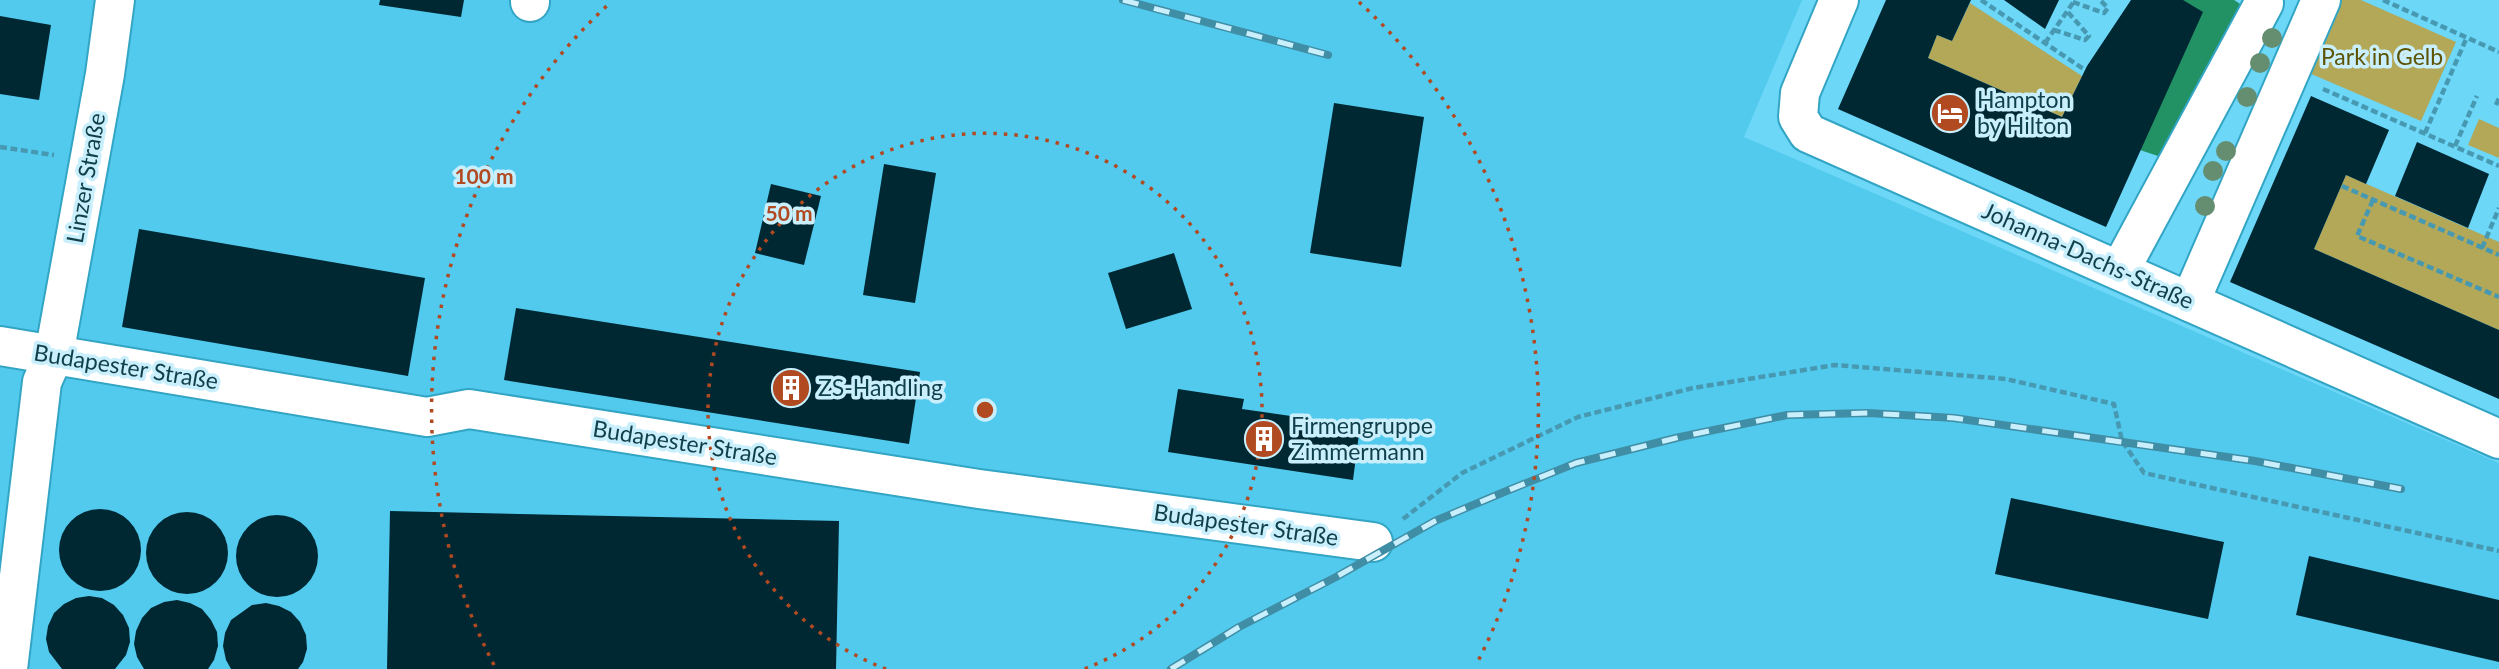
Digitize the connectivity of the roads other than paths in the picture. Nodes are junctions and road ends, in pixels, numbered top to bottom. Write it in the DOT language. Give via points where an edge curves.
graph roads {
  1 [pos="115,0"];
  2 [pos="1839,0"];
  3 [pos="2261,2"];
  4 [pos="2314,16"];
  5 [pos="2120,270"];
  6 [pos="2190,302"];
  7 [pos="0,346"];
  8 [pos="54,355"];
  9 [pos="2499,439"];
  10 [pos="1373,542"];
  11 [pos="8,669"];
  1 -- 8 [label="street, Linzer Straße"];
  2 -- 5 [label="street, Johanna-Dachs-Straße" via="1800,93 1798,117 1808,133"];
  3 -- 4 [label="street"];
  3 -- 5 [label="street"];
  4 -- 6 [label="street"];
  5 -- 6 [label="street, Johanna-Dachs-Straße"];
  6 -- 9 [label="street, Johanna-Dachs-Straße"];
  7 -- 8 [label="street, Budapester Straße"];
  8 -- 10 [label="street, Budapester Straße" via="427,417 469,409 979,489"];
  8 -- 11 [label="street, Linzer Straße" via="43,382"];
}
